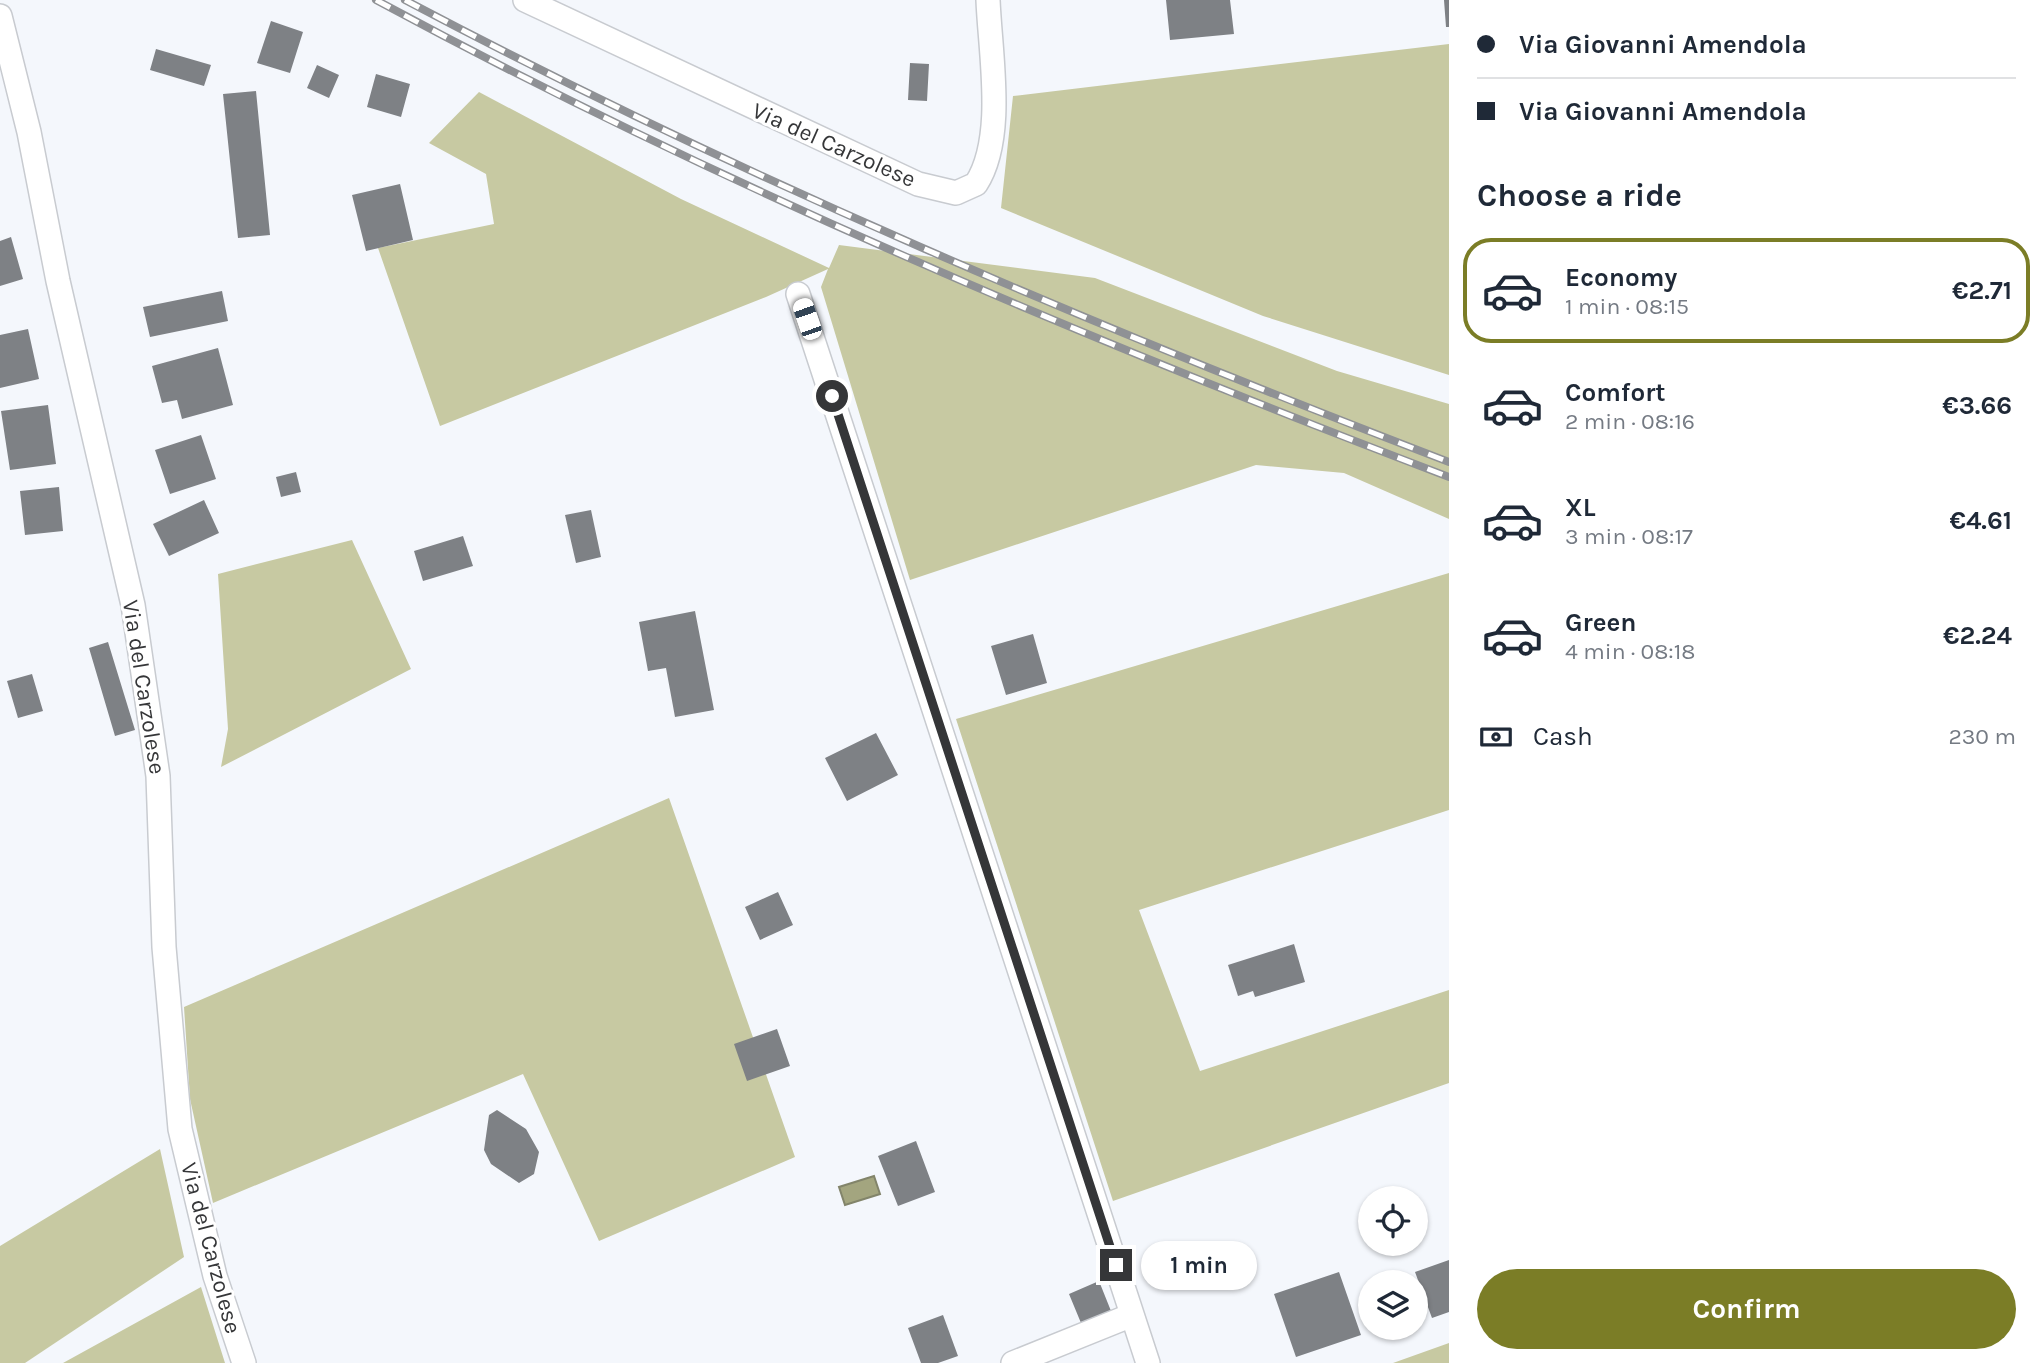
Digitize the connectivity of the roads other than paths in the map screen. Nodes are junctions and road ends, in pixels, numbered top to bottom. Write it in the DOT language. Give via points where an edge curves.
graph roads {
  1 [pos="525,0"];
  2 [pos="988,0"];
  3 [pos="0,16"];
  4 [pos="798,294"];
  5 [pos="1132,1315"];
  6 [pos="244,1363"];
  7 [pos="1013,1363"];
  8 [pos="1148,1363"];
  1 -- 2 [label="street, Via del Carzolese" via="918,184 956,193 976,184 990,148"];
  3 -- 6 [label="street, Via del Carzolese" via="132,605 158,776 164,947 180,1129 215,1276"];
  4 -- 5 [label="street"];
  5 -- 7 [label="street"];
  5 -- 8 [label="street"];
}
